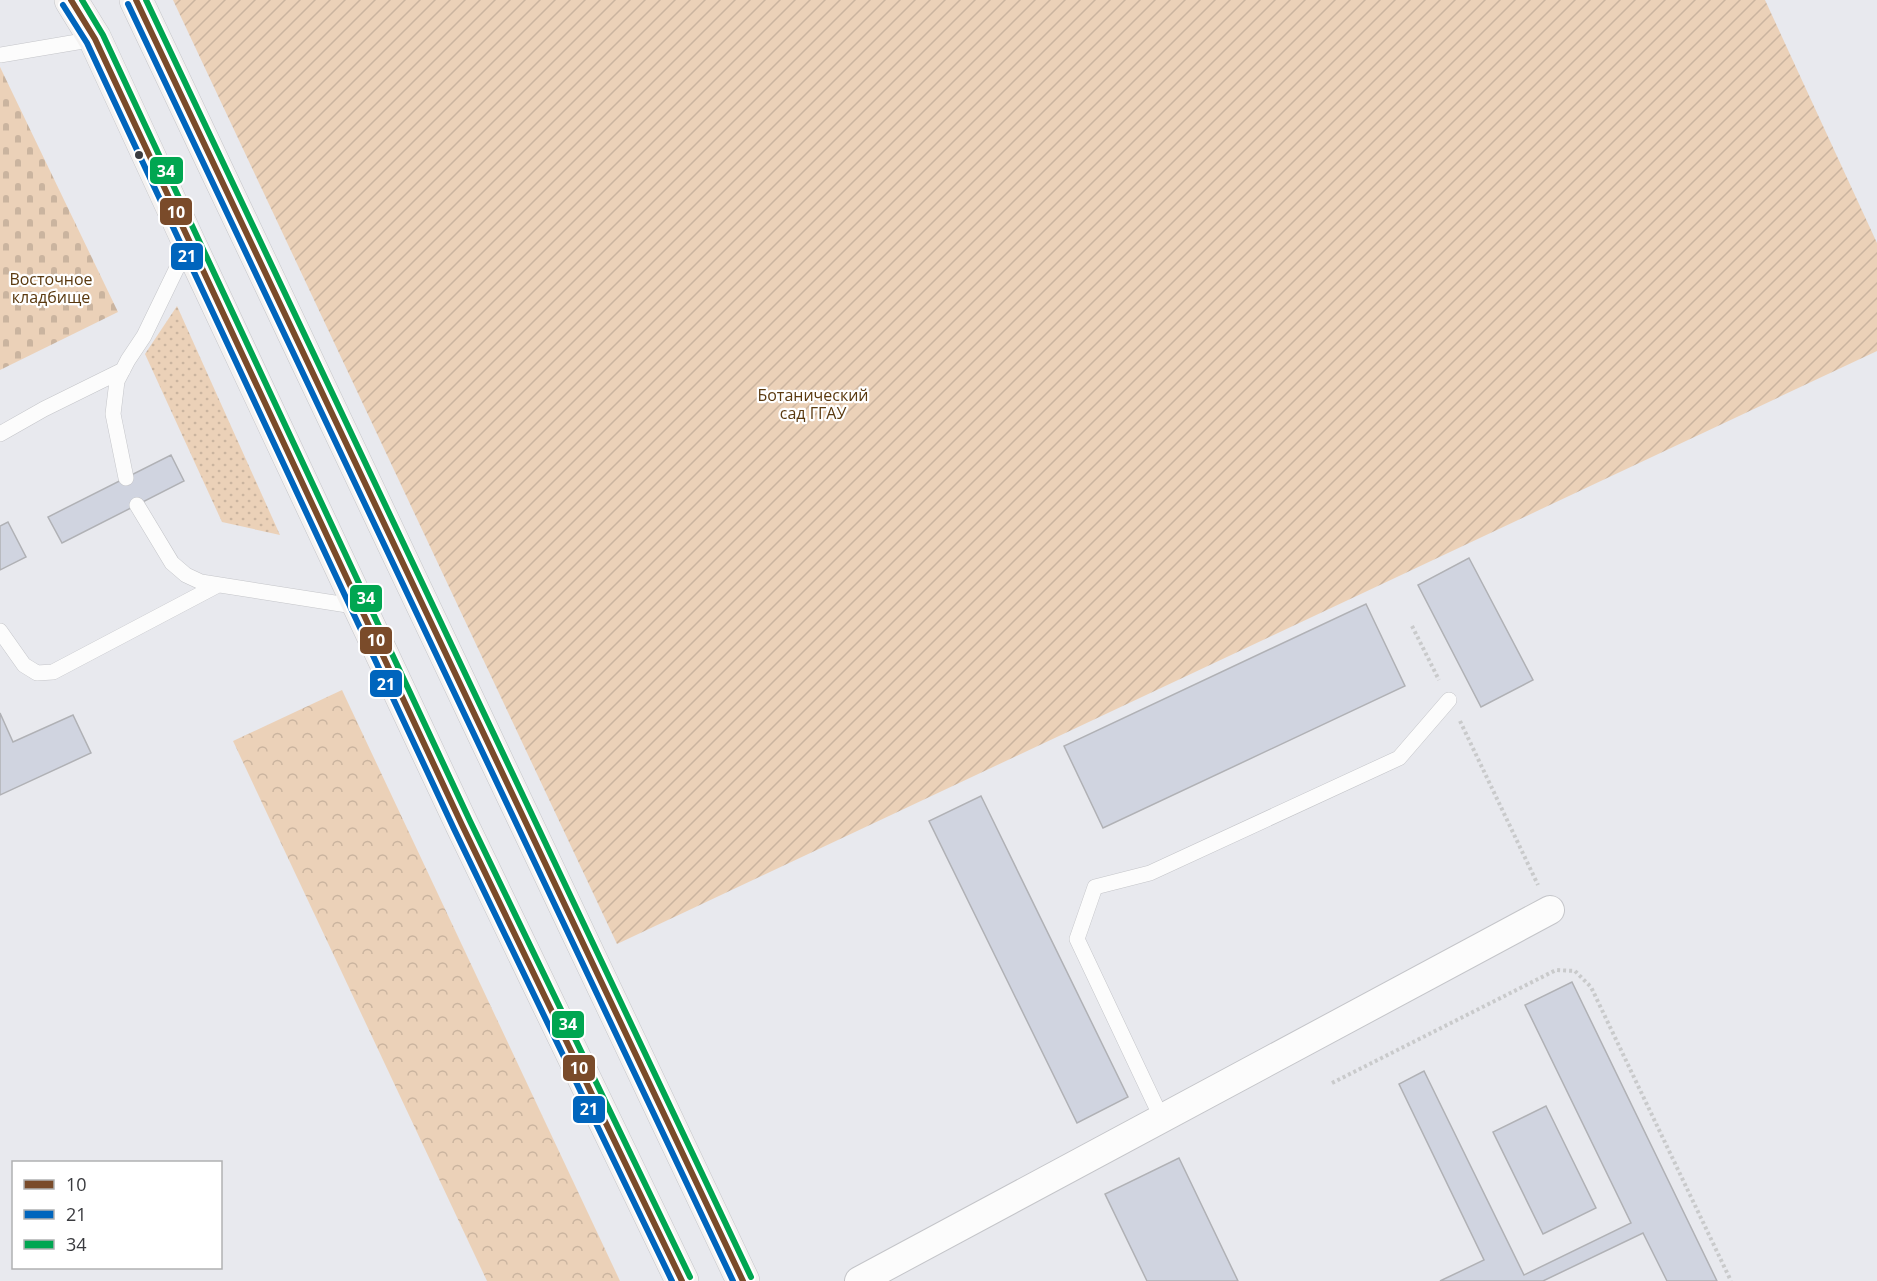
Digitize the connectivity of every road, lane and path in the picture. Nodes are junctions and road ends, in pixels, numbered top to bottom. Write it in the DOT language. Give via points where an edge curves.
graph roads {
  1 [pos="71,0"];
  2 [pos="136,0"];
  3 [pos="95,39"];
  4 [pos="0,56"];
  5 [pos="189,243"];
  6 [pos="123,370"];
  7 [pos="0,434"];
  8 [pos="126,478"];
  9 [pos="137,505"];
  10 [pos="218,585"];
  11 [pos="360,607"];
  12 [pos="1412,626"];
  13 [pos="0,631"];
  14 [pos="1449,700"];
  15 [pos="1550,910"];
  16 [pos="1332,1083"];
  17 [pos="1162,1119"];
  18 [pos="682,1281"];
  19 [pos="743,1281"];
  20 [pos="859,1281"];
  21 [pos="1731,1281"];
  1 -- 3 [label="main road"];
  2 -- 19 [label="main road"];
  3 -- 4 [label="lane"];
  3 -- 5 [label="main road"];
  5 -- 6 [label="lane"];
  5 -- 11 [label="main road"];
  6 -- 7 [label="lane"];
  6 -- 8 [label="lane" via="117,381 113,414"];
  9 -- 10 [label="lane" via="172,563 186,575"];
  10 -- 11 [label="lane"];
  10 -- 13 [label="lane" via="53,672 37,673 24,665"];
  11 -- 18 [label="main road"];
  12 -- 14 [label="path"];
  14 -- 15 [label="path"];
  14 -- 17 [label="lane" via="1399,758 1150,873 1095,886 1077,939"];
  15 -- 17 [label="street"];
  16 -- 21 [label="path" via="1556,970 1575,971 1591,987"];
  17 -- 20 [label="street"];
}
